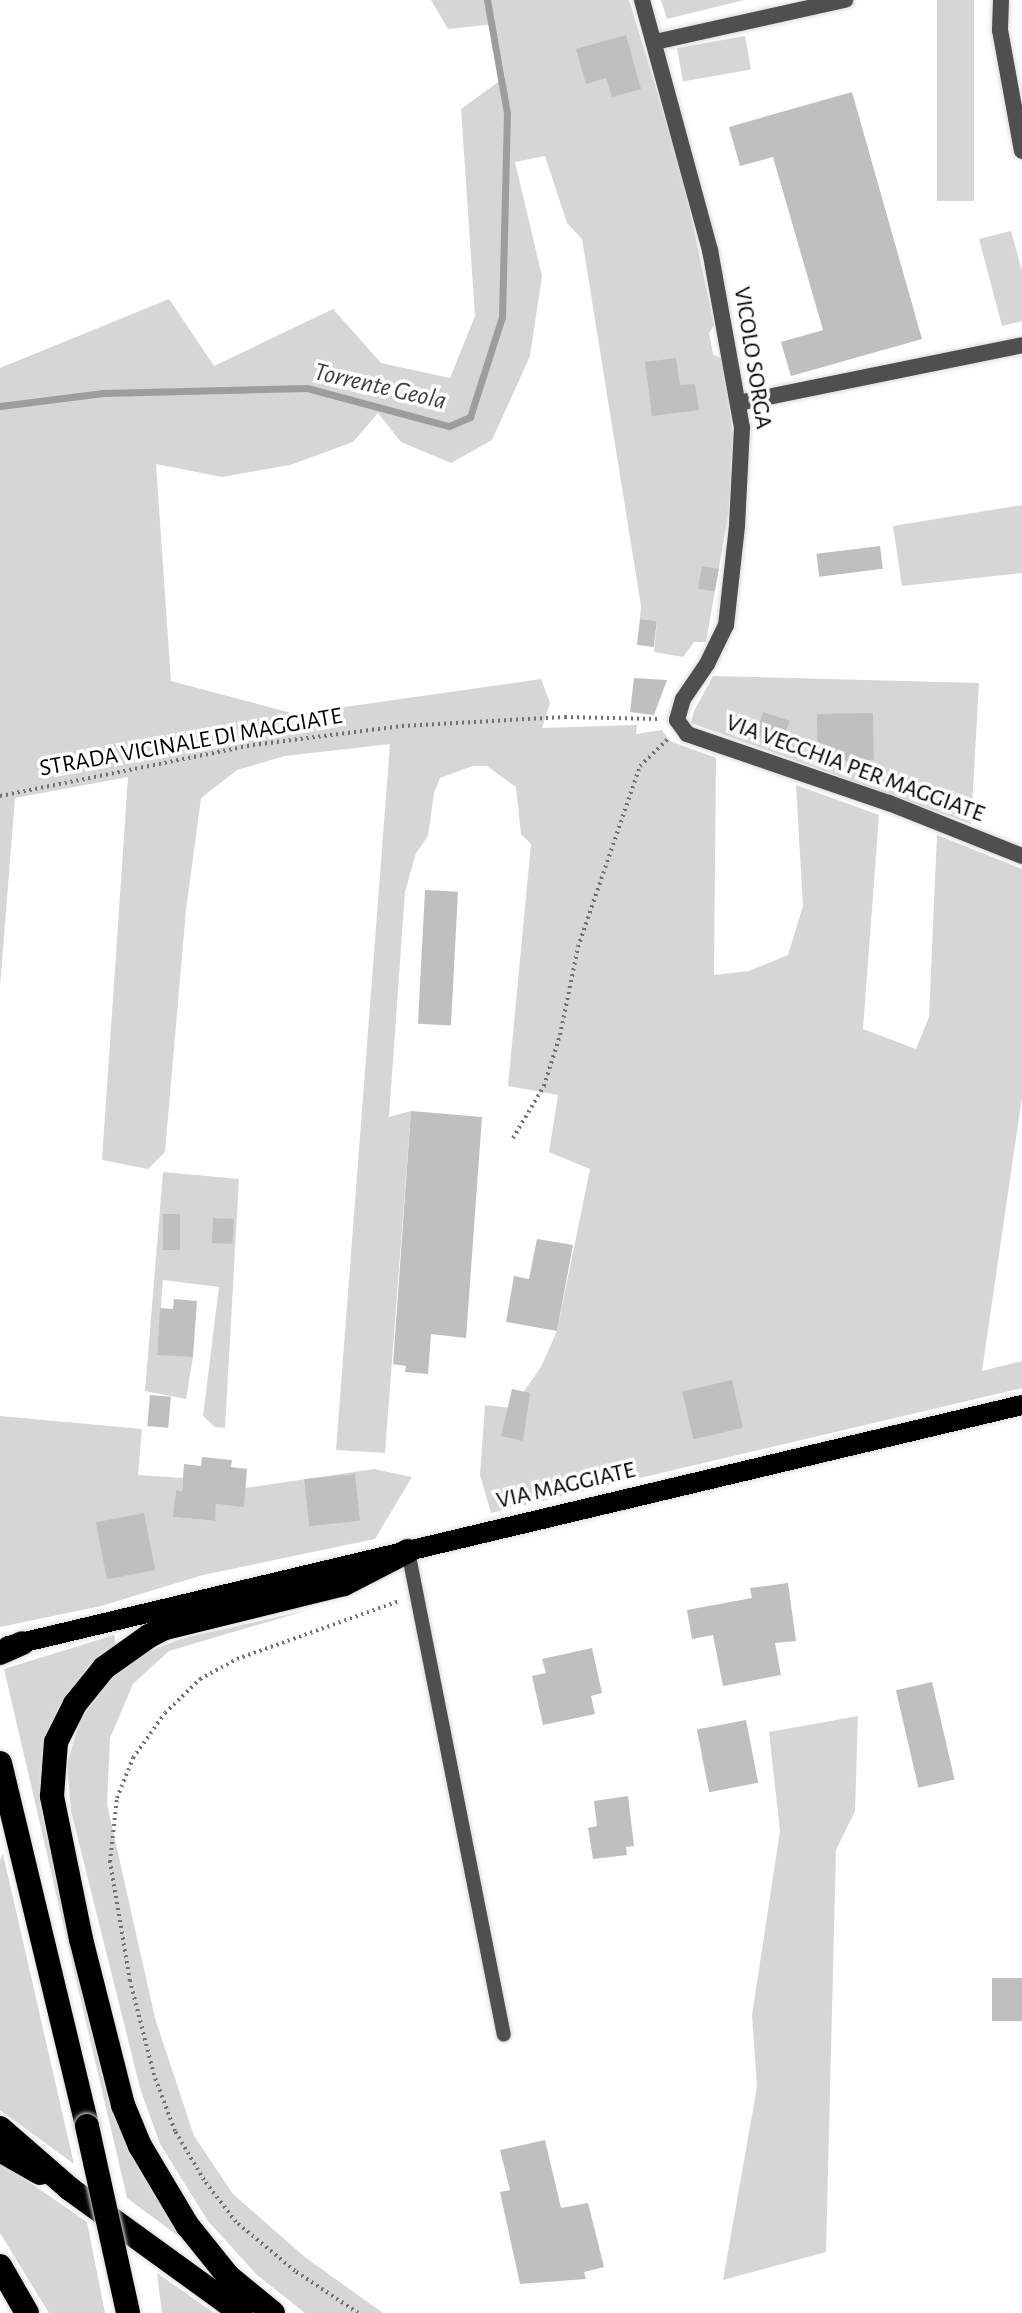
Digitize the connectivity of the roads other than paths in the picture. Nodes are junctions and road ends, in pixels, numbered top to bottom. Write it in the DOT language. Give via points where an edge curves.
graph roads {
  1 [pos="642,0"];
  2 [pos="845,0"];
  3 [pos="1001,0"];
  4 [pos="655,42"];
  5 [pos="1022,151"];
  6 [pos="1022,345"];
  7 [pos="738,403"];
  8 [pos="679,723"];
  9 [pos="1022,856"];
  10 [pos="1022,1405"];
  11 [pos="408,1551"];
  12 [pos="7,1648"];
  13 [pos="0,1763"];
  14 [pos="504,2035"];
  15 [pos="0,2128"];
  16 [pos="0,2150"];
  17 [pos="70,2189"];
  18 [pos="0,2266"];
  19 [pos="27,2313"];
  20 [pos="128,2313"];
  21 [pos="241,2313"];
  22 [pos="273,2313"];
  1 -- 4 [label="street, VICOLO SORGA"];
  2 -- 4 [label="street"];
  3 -- 5 [label="street" via="1000,30"];
  4 -- 7 [label="street, VICOLO SORGA" via="710,250"];
  6 -- 7 [label="street"];
  7 -- 8 [label="street, VICOLO SORGA" via="742,427 737,526 726,625 683,699"];
  8 -- 9 [label="street, VIA VECCHIA PER MAGGIATE" via="687,734 889,803"];
  10 -- 11 [label="main road, VIA MAGGIATE"];
  11 -- 12 [label="main road, VIA MAGGIATE"];
  11 -- 14 [label="lane"];
  11 -- 22 [label="highway" via="344,1584 149,1636 104,1668 75,1704 56,1742 52,1796 123,2105 140,2146 187,2225 228,2276"];
  13 -- 20 [label="highway, bridge"];
  15 -- 17 [label="highway"];
  16 -- 17 [label="highway"];
  17 -- 21 [label="highway"];
  18 -- 19 [label="highway"];
}
